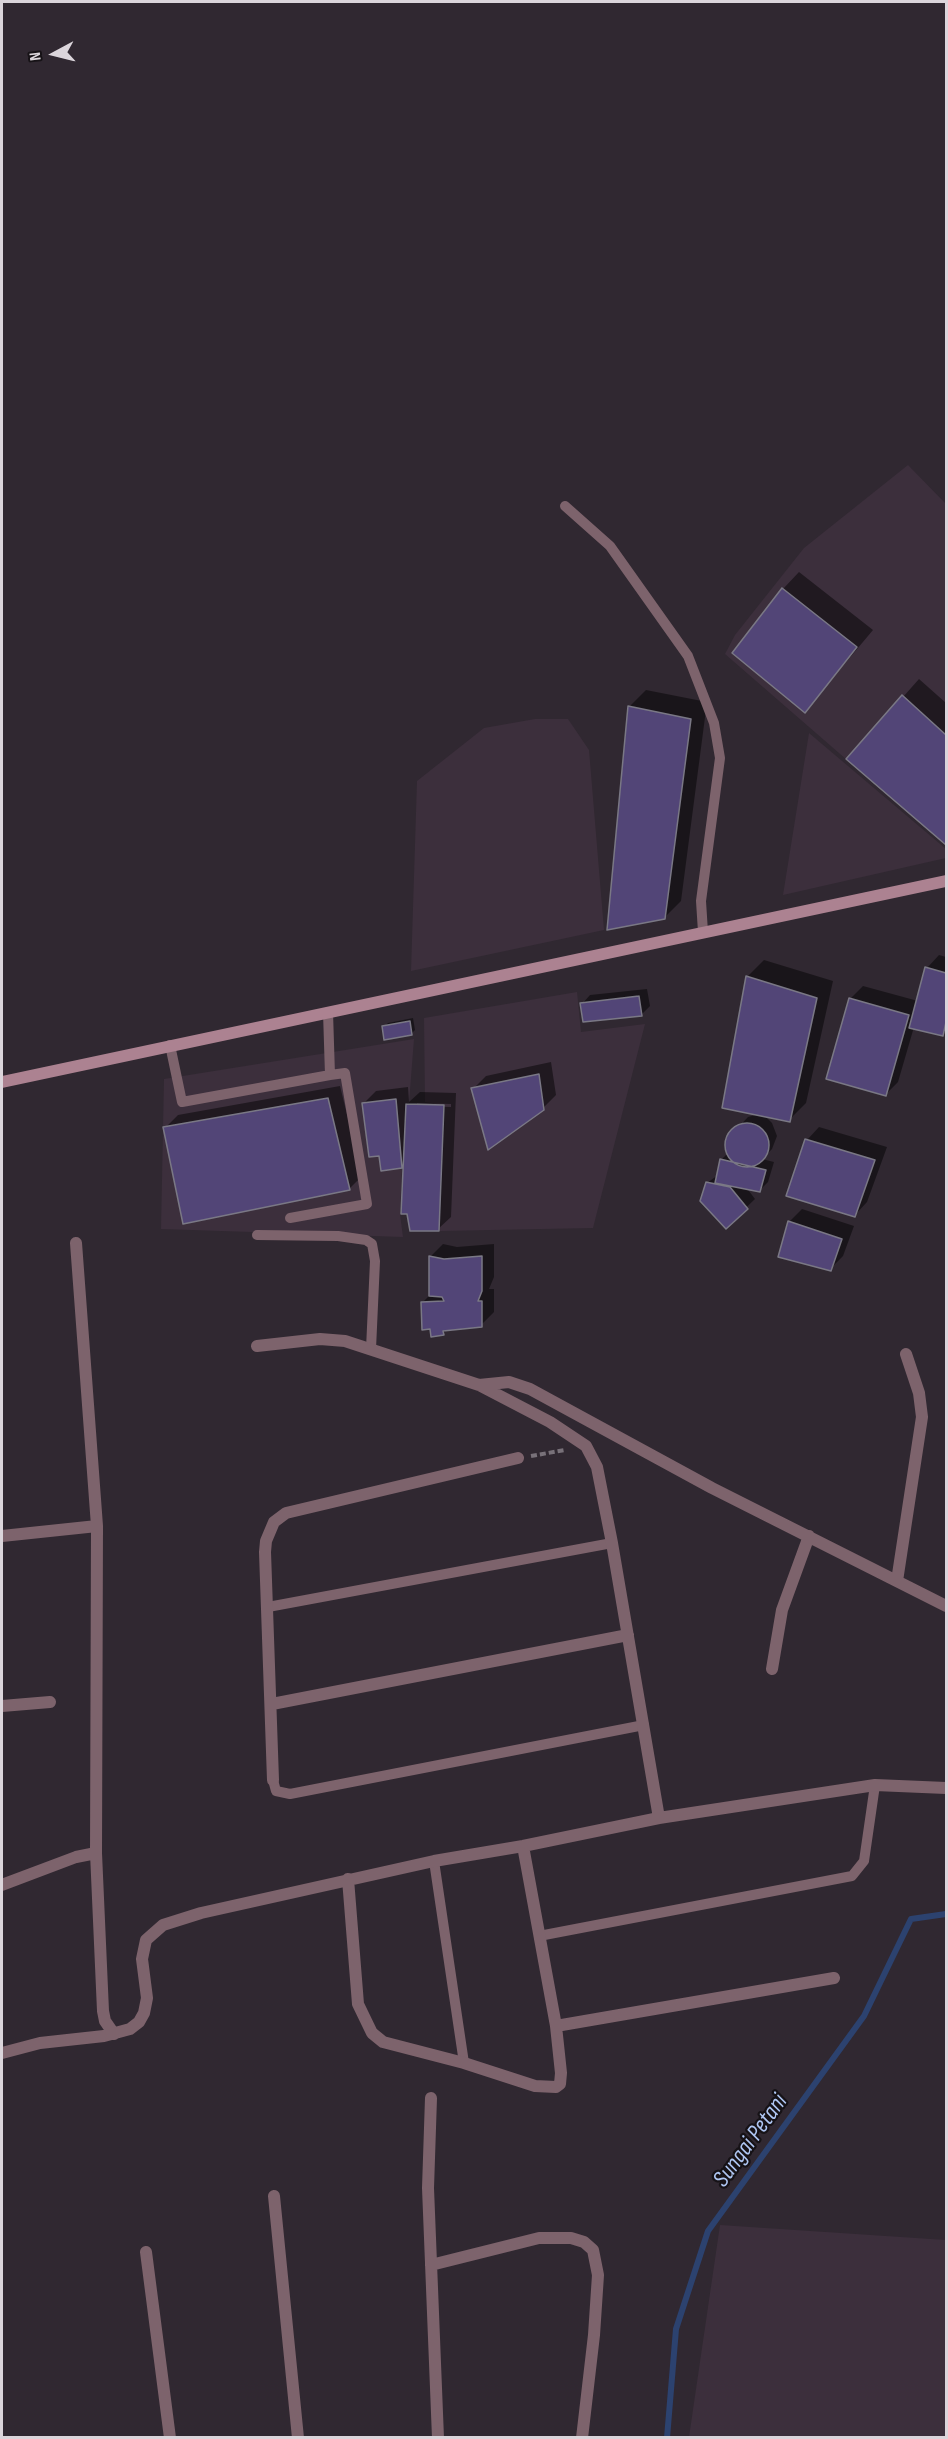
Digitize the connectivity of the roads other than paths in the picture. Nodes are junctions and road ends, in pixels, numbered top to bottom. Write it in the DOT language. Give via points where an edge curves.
graph roads {
  1 [pos="565,506"];
  2 [pos="946,881"];
  3 [pos="704,932"];
  4 [pos="328,1012"];
  5 [pos="170,1045"];
  6 [pos="330,1075"];
  7 [pos="2,1082"];
  8 [pos="290,1218"];
  9 [pos="257,1235"];
  10 [pos="76,1243"];
  11 [pos="257,1346"];
  12 [pos="371,1349"];
  13 [pos="906,1354"];
  14 [pos="479,1385"];
  15 [pos="518,1458"];
  16 [pos="98,1526"];
  17 [pos="2,1536"];
  18 [pos="809,1536"];
  19 [pos="612,1543"];
  20 [pos="897,1581"];
  21 [pos="946,1606"];
  22 [pos="268,1607"];
  23 [pos="628,1635"];
  24 [pos="772,1669"];
  25 [pos="50,1702"];
  26 [pos="272,1704"];
  27 [pos="2,1706"];
  28 [pos="644,1725"];
  29 [pos="273,1780"];
  30 [pos="875,1785"];
  31 [pos="946,1788"];
  32 [pos="659,1818"];
  33 [pos="524,1846"];
  34 [pos="96,1853"];
  35 [pos="434,1862"];
  36 [pos="348,1880"];
  37 [pos="2,1885"];
  38 [pos="539,1936"];
  39 [pos="834,1978"];
  40 [pos="556,2026"];
  41 [pos="114,2034"];
  42 [pos="2,2053"];
  43 [pos="464,2063"];
  44 [pos="430,2098"];
  45 [pos="274,2196"];
  46 [pos="146,2252"];
  47 [pos="431,2265"];
  48 [pos="170,2438"];
  49 [pos="298,2438"];
  50 [pos="438,2438"];
  51 [pos="582,2438"];
  1 -- 3 [label="lane" via="610,546 688,656 714,723 720,758 701,901"];
  2 -- 3 [label="main road"];
  3 -- 4 [label="main road"];
  4 -- 5 [label="main road"];
  4 -- 6 [label="lane"];
  5 -- 6 [label="lane" via="182,1102"];
  5 -- 7 [label="main road"];
  6 -- 8 [label="lane" via="345,1073 368,1204"];
  9 -- 12 [label="lane" via="338,1236 372,1244 375,1261"];
  10 -- 16 [label="street"];
  11 -- 12 [label="street" via="330,1338"];
  12 -- 14 [label="street"];
  13 -- 20 [label="street" via="922,1417"];
  14 -- 18 [label="street" via="509,1382 530,1389"];
  14 -- 19 [label="street" via="550,1422 586,1446 597,1467"];
  15 -- 22 [label="street" via="286,1513 274,1521 266,1541"];
  16 -- 17 [label="street"];
  16 -- 34 [label="street"];
  18 -- 20 [label="street"];
  18 -- 24 [label="street" via="782,1610"];
  19 -- 22 [label="lane"];
  19 -- 23 [label="street"];
  20 -- 21 [label="street"];
  22 -- 26 [label="street"];
  23 -- 26 [label="street"];
  23 -- 28 [label="street"];
  25 -- 27 [label="street"];
  26 -- 29 [label="street"];
  28 -- 29 [label="lane" via="290,1794 276,1791"];
  28 -- 32 [label="street"];
  30 -- 31 [label="street"];
  30 -- 32 [label="street"];
  30 -- 38 [label="lane" via="864,1860 852,1876"];
  32 -- 33 [label="street"];
  33 -- 35 [label="street"];
  33 -- 38 [label="street"];
  34 -- 37 [label="street"];
  34 -- 41 [label="street" via="103,2011"];
  35 -- 36 [label="street"];
  35 -- 43 [label="lane"];
  36 -- 41 [label="street" via="163,1925 146,1940 143,1949 147,1998 144,2013 139,2022"];
  36 -- 43 [label="street" via="358,2004 372,2033 383,2042"];
  38 -- 40 [label="street"];
  39 -- 40 [label="street"];
  40 -- 43 [label="street" via="561,2073 556,2087 535,2086"];
  41 -- 42 [label="street" via="40,2043"];
  44 -- 47 [label="street"];
  45 -- 49 [label="street"];
  46 -- 48 [label="street"];
  47 -- 50 [label="street"];
  47 -- 51 [label="street" via="539,2238 571,2238 593,2250 598,2275"];
}
